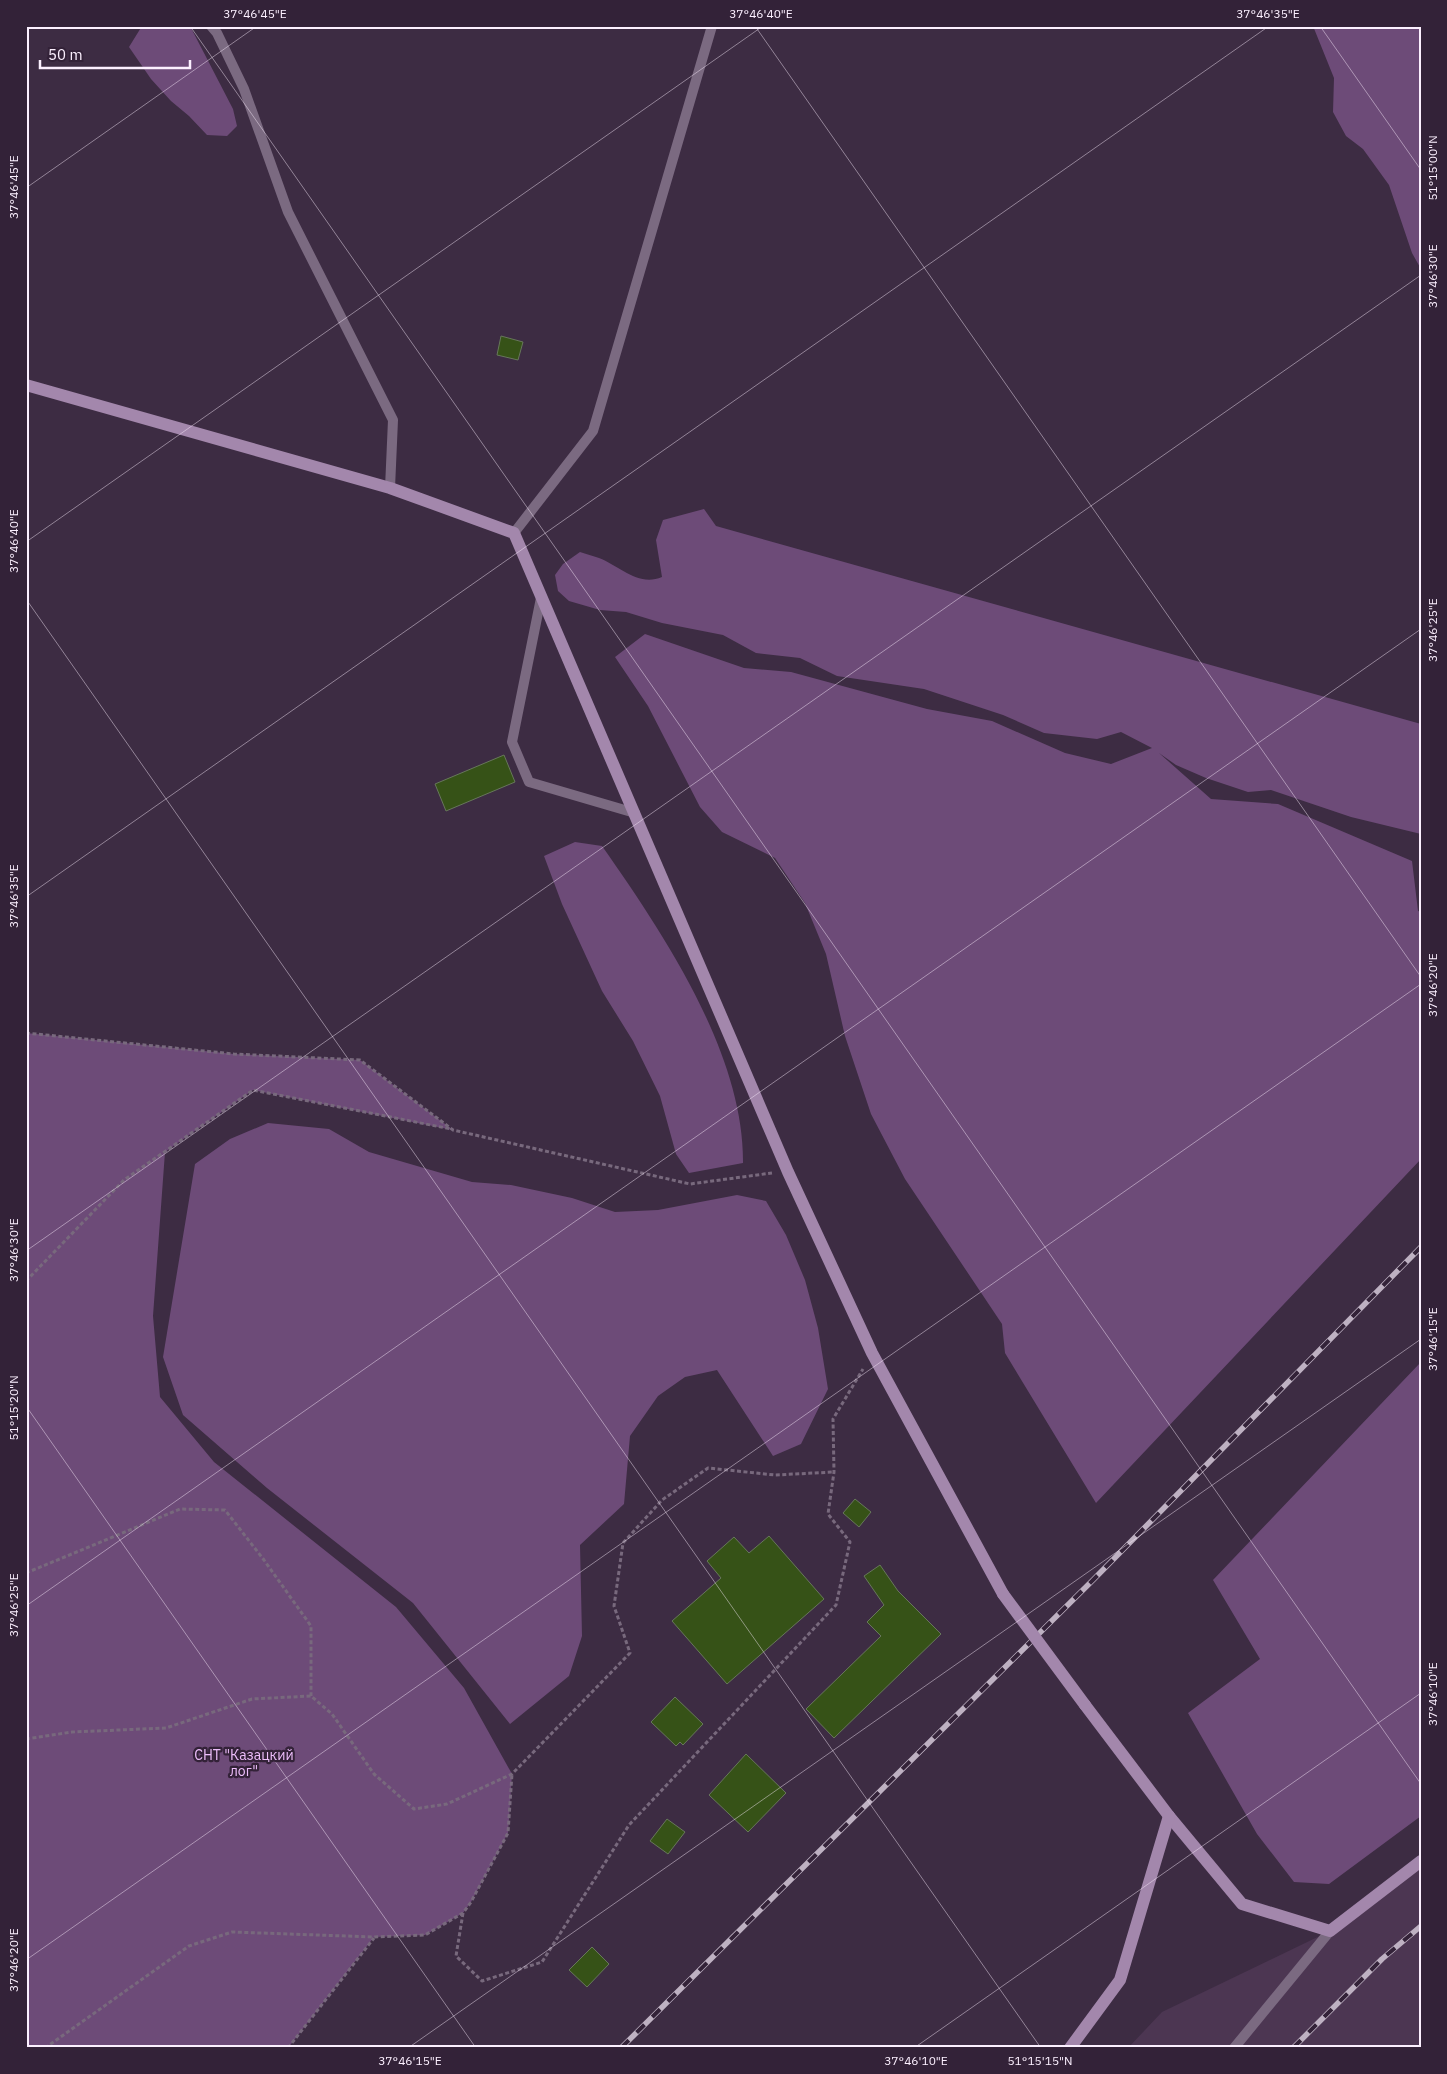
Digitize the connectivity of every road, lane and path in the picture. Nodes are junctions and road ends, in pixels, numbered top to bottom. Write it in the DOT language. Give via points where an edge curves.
graph roads {
  1 [pos="210,26"];
  2 [pos="712,26"];
  3 [pos="26,385"];
  4 [pos="390,488"];
  5 [pos="514,532"];
  6 [pos="541,598"];
  7 [pos="635,813"];
  8 [pos="26,1033"];
  9 [pos="454,1130"];
  10 [pos="788,1172"];
  11 [pos="26,1281"];
  12 [pos="872,1353"];
  13 [pos="834,1472"];
  14 [pos="26,1573"];
  15 [pos="310,1696"];
  16 [pos="26,1740"];
  17 [pos="512,1774"];
  18 [pos="1169,1816"];
  19 [pos="1421,1861"];
  20 [pos="463,1913"];
  21 [pos="1330,1931"];
  22 [pos="374,1937"];
  23 [pos="44,2048"];
  24 [pos="288,2048"];
  25 [pos="1070,2048"];
  26 [pos="1234,2048"];
  1 -- 4 [label="lane" via="217,33 244,89 288,212 393,420"];
  2 -- 5 [label="lane" via="593,431"];
  3 -- 4 [label="street"];
  4 -- 5 [label="street"];
  5 -- 6 [label="street"];
  6 -- 7 [label="street"];
  6 -- 7 [label="lane" via="512,742 529,782"];
  7 -- 10 [label="street"];
  8 -- 9 [label="path" via="234,1054 360,1060"];
  9 -- 10 [label="path" via="690,1184"];
  9 -- 11 [label="path" via="253,1090 124,1180"];
  10 -- 12 [label="street"];
  12 -- 13 [label="path" via="833,1419"];
  12 -- 18 [label="street, bridge" via="1003,1594"];
  13 -- 17 [label="path" via="775,1475 708,1468 662,1500 623,1543 614,1606 630,1653"];
  13 -- 20 [label="path" via="828,1514 850,1542 836,1605 629,1825 542,1962 482,1981 456,1956"];
  14 -- 15 [label="path" via="180,1509 225,1510 311,1626"];
  15 -- 16 [label="path" via="252,1698 166,1728 72,1732"];
  15 -- 17 [label="path" via="332,1714 374,1774 414,1809 447,1804"];
  17 -- 20 [label="path" via="508,1833"];
  18 -- 21 [label="street" via="1242,1904"];
  18 -- 25 [label="street" via="1120,1980"];
  19 -- 21 [label="street"];
  20 -- 22 [label="path" via="425,1934"];
  21 -- 26 [label="lane"];
  22 -- 23 [label="path" via="232,1932 189,1946"];
  22 -- 24 [label="path"];
}
